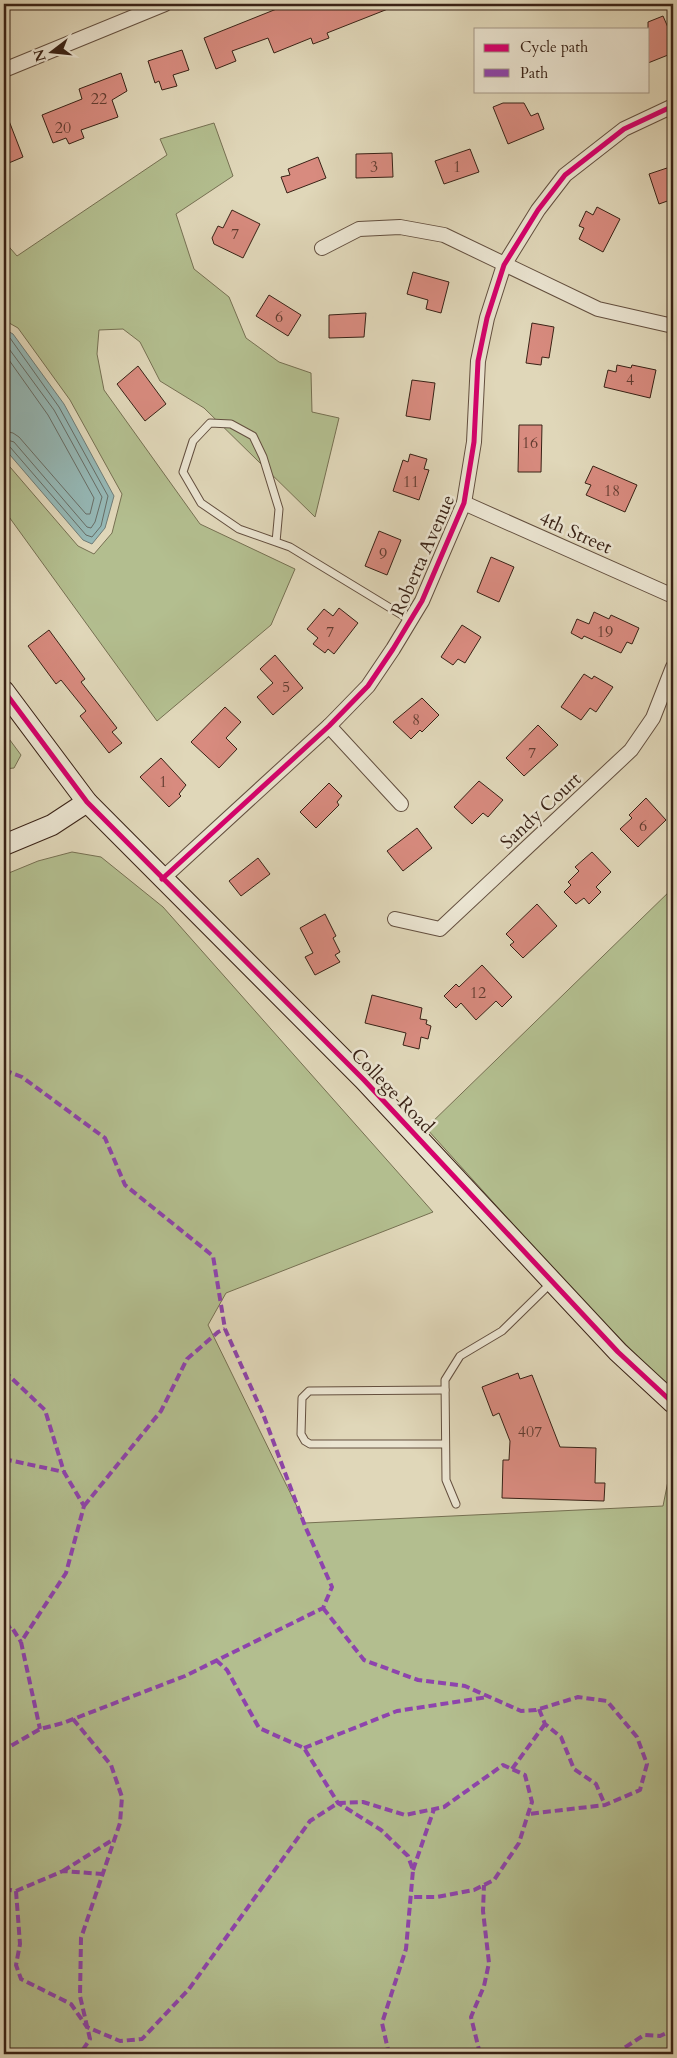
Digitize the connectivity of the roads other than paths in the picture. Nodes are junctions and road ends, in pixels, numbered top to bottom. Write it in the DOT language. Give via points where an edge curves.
graph roads {
  1 [pos="164,4"];
  2 [pos="4,70"];
  3 [pos="673,106"];
  4 [pos="322,248"];
  5 [pos="504,265"];
  6 [pos="673,326"];
  7 [pos="464,503"];
  8 [pos="276,542"];
  9 [pos="673,596"];
  10 [pos="410,620"];
  11 [pos="673,667"];
  12 [pos="4,690"];
  13 [pos="329,726"];
  14 [pos="88,802"];
  15 [pos="401,804"];
  16 [pos="4,845"];
  17 [pos="162,879"];
  18 [pos="395,919"];
  19 [pos="552,1283"];
  20 [pos="445,1390"];
  21 [pos="673,1403"];
  22 [pos="444,1444"];
  23 [pos="456,1504"];
  1 -- 2 [label="street"];
  3 -- 5 [label="street, Roberta Avenue" via="624,129 565,175 538,210"];
  4 -- 5 [label="street" via="359,229 400,227 444,236"];
  5 -- 6 [label="street" via="598,309"];
  5 -- 7 [label="street, Roberta Avenue" via="486,318 478,361 474,442"];
  7 -- 9 [label="street, 4th Street"];
  7 -- 10 [label="street, Roberta Avenue" via="422,601"];
  8 -- 8 [label="lane" via="239,529 201,503 183,472 193,441 210,423 231,424 253,436 263,456 279,509"];
  8 -- 10 [label="lane" via="290,547"];
  10 -- 13 [label="street, Roberta Avenue" via="368,686"];
  11 -- 18 [label="street, Sandy Court" via="653,718 631,750 440,929"];
  12 -- 14 [label="street, College Road"];
  13 -- 15 [label="street"];
  13 -- 17 [label="street, Roberta Avenue"];
  14 -- 16 [label="street" via="52,825"];
  14 -- 17 [label="street, College Road"];
  17 -- 19 [label="street, College Road" via="364,1080"];
  19 -- 20 [label="lane" via="502,1331 460,1356 445,1380"];
  19 -- 21 [label="street, College Road" via="618,1352"];
  20 -- 22 [label="lane"];
  20 -- 22 [label="lane" via="309,1391 302,1398 302,1434 310,1444"];
  22 -- 23 [label="lane" via="446,1480"];
}
